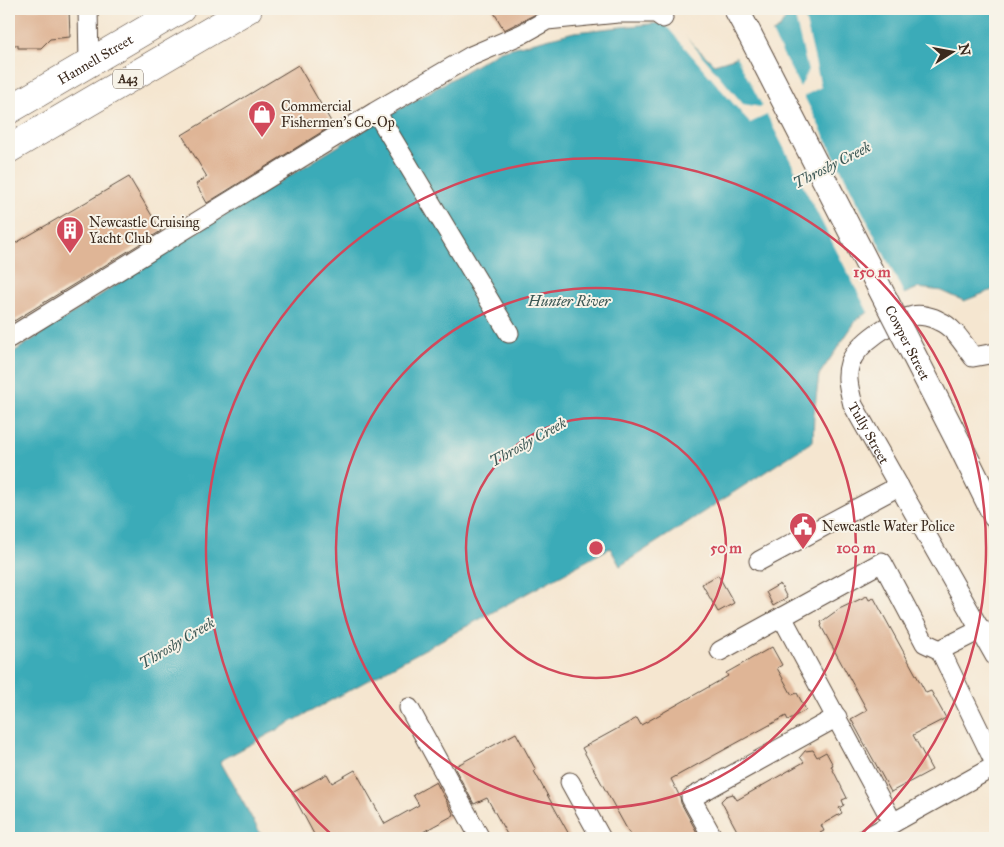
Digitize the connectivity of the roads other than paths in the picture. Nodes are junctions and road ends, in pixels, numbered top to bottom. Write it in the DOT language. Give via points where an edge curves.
graph roads {
  1 [pos="88,9"];
  2 [pos="181,9"];
  3 [pos="248,9"];
  4 [pos="736,9"];
  5 [pos="663,18"];
  6 [pos="89,63"];
  7 [pos="9,110"];
  8 [pos="381,120"];
  9 [pos="9,150"];
  10 [pos="509,333"];
  11 [pos="9,338"];
  12 [pos="995,353"];
  13 [pos="899,486"];
  14 [pos="995,516"];
  15 [pos="759,562"];
  16 [pos="782,617"];
  17 [pos="982,630"];
  18 [pos="940,650"];
  19 [pos="720,651"];
  20 [pos="995,656"];
  21 [pos="409,708"];
  22 [pos="837,717"];
  23 [pos="995,765"];
  24 [pos="570,782"];
  25 [pos="893,823"];
  26 [pos="480,838"];
  27 [pos="601,838"];
  28 [pos="713,838"];
  29 [pos="866,838"];
  1 -- 6 [label="street"];
  2 -- 6 [label="highway, Hannell Street / A43"];
  3 -- 9 [label="highway, A43"];
  4 -- 14 [label="main road, Cowper Street, bridge"];
  5 -- 11 [label="street" via="656,13 618,13 547,20 471,56"];
  6 -- 7 [label="highway, Hannell Street / A43"];
  8 -- 10 [label="street"];
  12 -- 13 [label="street, Tully Street" via="973,357 951,329 940,321 915,315 870,338 858,349 850,364 847,381 854,405"];
  13 -- 15 [label="street"];
  13 -- 17 [label="street, Tully Street"];
  16 -- 18 [label="street" via="882,562 925,643"];
  16 -- 19 [label="street"];
  16 -- 22 [label="street"];
  17 -- 18 [label="street"];
  17 -- 20 [label="street, Tully Street"];
  18 -- 23 [label="street"];
  21 -- 26 [label="street"];
  22 -- 25 [label="street"];
  22 -- 28 [label="street" via="691,798"];
  23 -- 25 [label="street"];
  24 -- 27 [label="street"];
  25 -- 29 [label="street"];
}
